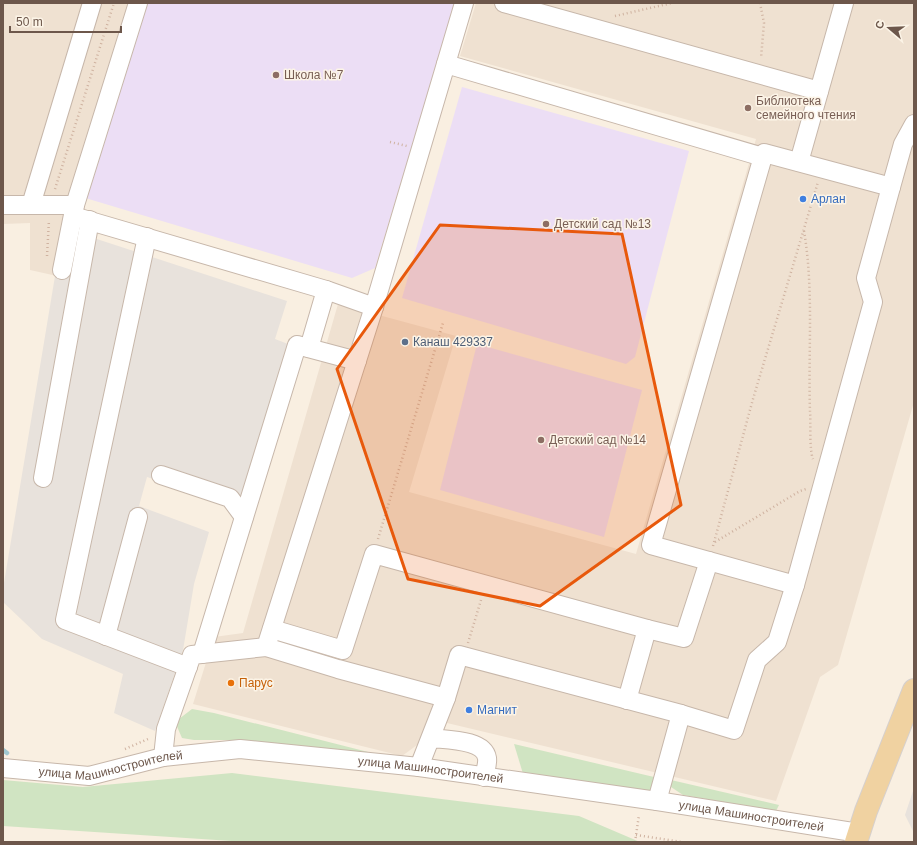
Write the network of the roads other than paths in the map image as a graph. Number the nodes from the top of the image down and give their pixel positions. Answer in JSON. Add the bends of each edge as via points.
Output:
{"nodes":[{"id":1,"x":92,"y":3,"type":"edge"},
{"id":2,"x":138,"y":3,"type":"edge"},
{"id":3,"x":464,"y":3,"type":"edge"},
{"id":4,"x":504,"y":3,"type":"edge"},
{"id":5,"x":844,"y":3,"type":"edge"},
{"id":6,"x":548,"y":9,"type":"edge"},
{"id":7,"x":446,"y":64,"type":"junction"},
{"id":8,"x":819,"y":91,"type":"junction"},
{"id":9,"x":914,"y":124,"type":"edge"},
{"id":10,"x":763,"y":157,"type":"junction"},
{"id":11,"x":799,"y":162,"type":"junction"},
{"id":12,"x":891,"y":187,"type":"junction"},
{"id":13,"x":3,"y":205,"type":"edge"},
{"id":14,"x":31,"y":205,"type":"junction"},
{"id":15,"x":79,"y":213,"type":"junction"},
{"id":16,"x":147,"y":237,"type":"junction"},
{"id":17,"x":62,"y":270,"type":"road end"},
{"id":18,"x":326,"y":290,"type":"junction"},
{"id":19,"x":374,"y":307,"type":"junction"},
{"id":20,"x":309,"y":348,"type":"junction"},
{"id":21,"x":357,"y":361,"type":"junction"},
{"id":22,"x":161,"y":475,"type":"dead end"},
{"id":23,"x":43,"y":478,"type":"dead end"},
{"id":24,"x":138,"y":517,"type":"dead end"},
{"id":25,"x":244,"y":517,"type":"junction"},
{"id":26,"x":709,"y":561,"type":"junction"},
{"id":27,"x":796,"y":585,"type":"junction"},
{"id":28,"x":272,"y":629,"type":"junction"},
{"id":29,"x":647,"y":629,"type":"junction"},
{"id":30,"x":106,"y":636,"type":"junction"},
{"id":31,"x":266,"y":647,"type":"junction"},
{"id":32,"x":202,"y":654,"type":"junction"},
{"id":33,"x":188,"y":667,"type":"junction"},
{"id":34,"x":914,"y":690,"type":"edge"},
{"id":35,"x":446,"y":698,"type":"junction"},
{"id":36,"x":627,"y":700,"type":"junction"},
{"id":37,"x":681,"y":714,"type":"junction"},
{"id":38,"x":431,"y":738,"type":"junction"},
{"id":39,"x":163,"y":757,"type":"junction"},
{"id":40,"x":419,"y":767,"type":"junction"},
{"id":41,"x":3,"y":768,"type":"edge"},
{"id":42,"x":484,"y":777,"type":"junction"},
{"id":43,"x":649,"y":800,"type":"junction"},
{"id":44,"x":857,"y":840,"type":"edge"}],
"edges":[{"from":1,"to":14,"type":"street"},
{"from":2,"to":15,"type":"street"},
{"from":3,"to":7,"type":"street"},
{"from":4,"to":6,"type":"street"},
{"from":5,"to":8,"type":"street"},
{"from":6,"to":8,"type":"street"},
{"from":7,"to":10,"type":"street"},
{"from":7,"to":19,"type":"street"},
{"from":8,"to":11,"type":"street"},
{"from":9,"to":12,"type":"street","via":[[903,144]]},
{"from":10,"to":11,"type":"street","via":[[764,153]]},
{"from":10,"to":26,"type":"street","via":[[651,545]]},
{"from":11,"to":12,"type":"street"},
{"from":12,"to":27,"type":"street","via":[[866,278],[873,302]]},
{"from":13,"to":14,"type":"street"},
{"from":14,"to":15,"type":"street","via":[[50,204]]},
{"from":15,"to":16,"type":"street"},
{"from":15,"to":17,"type":"street"},
{"from":15,"to":23,"type":"street"},
{"from":16,"to":18,"type":"street"},
{"from":16,"to":30,"type":"street","via":[[65,620]]},
{"from":18,"to":19,"type":"street"},
{"from":18,"to":20,"type":"street"},
{"from":19,"to":21,"type":"street"},
{"from":20,"to":21,"type":"street"},
{"from":20,"to":25,"type":"street","via":[[297,345]]},
{"from":21,"to":28,"type":"street"},
{"from":22,"to":25,"type":"street","via":[[230,498]]},
{"from":24,"to":30,"type":"street"},
{"from":25,"to":32,"type":"street"},
{"from":26,"to":27,"type":"street"},
{"from":26,"to":29,"type":"street","via":[[684,638]]},
{"from":27,"to":37,"type":"street","via":[[777,642],[757,660],[734,730]]},
{"from":28,"to":29,"type":"street","via":[[343,650],[374,554]]},
{"from":28,"to":31,"type":"street"},
{"from":29,"to":36,"type":"street"},
{"from":30,"to":33,"type":"street"},
{"from":31,"to":32,"type":"street"},
{"from":31,"to":35,"type":"street"},
{"from":32,"to":33,"type":"street","via":[[192,655]]},
{"from":33,"to":39,"type":"street","via":[[166,729]]},
{"from":34,"to":44,"type":"main road","name":"улица Машиностроителей"},
{"from":35,"to":36,"type":"street","via":[[459,655]]},
{"from":35,"to":38,"type":"street"},
{"from":36,"to":37,"type":"street"},
{"from":37,"to":43,"type":"street"},
{"from":38,"to":40,"type":"street"},
{"from":38,"to":42,"type":"street","via":[[478,746],[485,752],[487,759]]},
{"from":39,"to":40,"type":"street","name":"улица Машиностроителей","via":[[240,749]]},
{"from":39,"to":41,"type":"street","name":"улица Машиностроителей","via":[[89,776]]},
{"from":40,"to":42,"type":"street","name":"улица Машиностроителей"},
{"from":42,"to":43,"type":"street","name":"улица Машиностроителей"},
{"from":43,"to":44,"type":"street","name":"улица Машиностроителей"}]}
